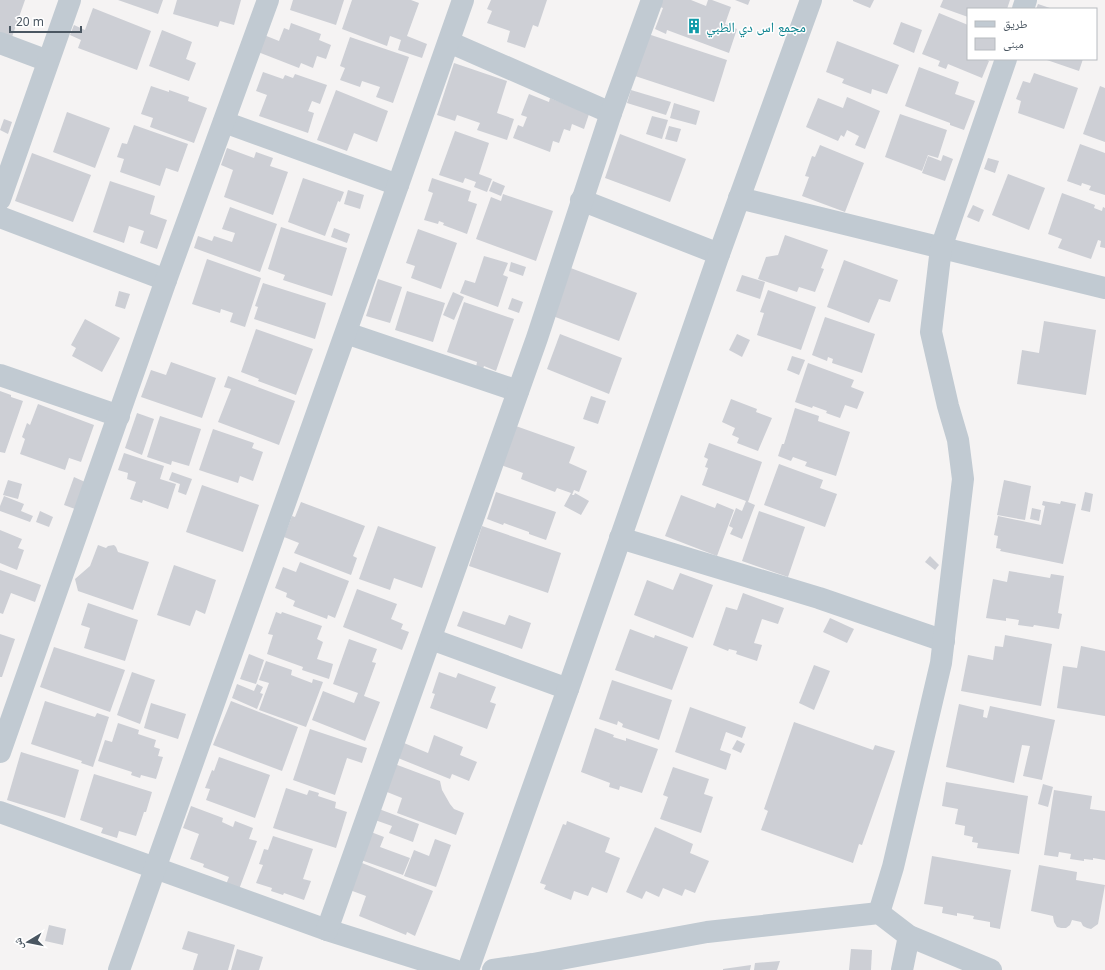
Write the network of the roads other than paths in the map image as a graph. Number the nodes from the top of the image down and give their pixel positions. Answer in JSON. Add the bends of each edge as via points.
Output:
{"nodes":[{"id":1,"x":70,"y":0,"type":"edge"},
{"id":2,"x":268,"y":0,"type":"edge"},
{"id":3,"x":463,"y":0,"type":"edge"},
{"id":4,"x":652,"y":0,"type":"edge"},
{"id":5,"x":811,"y":0,"type":"edge"},
{"id":6,"x":448,"y":42,"type":"junction"},
{"id":7,"x":0,"y":43,"type":"edge"},
{"id":8,"x":1006,"y":60,"type":"edge"},
{"id":9,"x":48,"y":61,"type":"junction"},
{"id":10,"x":611,"y":113,"type":"junction"},
{"id":11,"x":224,"y":122,"type":"junction"},
{"id":12,"x":398,"y":185,"type":"junction"},
{"id":13,"x":739,"y":198,"type":"junction"},
{"id":14,"x":0,"y":199,"type":"edge"},
{"id":15,"x":582,"y":200,"type":"junction"},
{"id":16,"x":0,"y":217,"type":"edge"},
{"id":17,"x":941,"y":248,"type":"junction"},
{"id":18,"x":719,"y":254,"type":"junction"},
{"id":19,"x":166,"y":280,"type":"junction"},
{"id":20,"x":1105,"y":288,"type":"edge"},
{"id":21,"x":346,"y":333,"type":"junction"},
{"id":22,"x":0,"y":375,"type":"edge"},
{"id":23,"x":518,"y":391,"type":"junction"},
{"id":24,"x":119,"y":416,"type":"junction"},
{"id":25,"x":620,"y":538,"type":"junction"},
{"id":26,"x":430,"y":639,"type":"junction"},
{"id":27,"x":944,"y":640,"type":"junction"},
{"id":28,"x":568,"y":690,"type":"junction"},
{"id":29,"x":0,"y":752,"type":"edge"},
{"id":30,"x":0,"y":812,"type":"edge"},
{"id":31,"x":154,"y":868,"type":"junction"},
{"id":32,"x":879,"y":913,"type":"junction"},
{"id":33,"x":327,"y":930,"type":"junction"},
{"id":34,"x":909,"y":936,"type":"junction"},
{"id":35,"x":118,"y":970,"type":"edge"},
{"id":36,"x":454,"y":970,"type":"edge"},
{"id":37,"x":468,"y":970,"type":"edge"},
{"id":38,"x":493,"y":970,"type":"edge"},
{"id":39,"x":902,"y":970,"type":"edge"},
{"id":40,"x":991,"y":970,"type":"edge"}],
"edges":[{"from":1,"to":9,"type":"street"},
{"from":2,"to":11,"type":"street"},
{"from":3,"to":6,"type":"street"},
{"from":4,"to":10,"type":"street"},
{"from":5,"to":13,"type":"street"},
{"from":6,"to":10,"type":"street"},
{"from":6,"to":12,"type":"street"},
{"from":7,"to":9,"type":"street"},
{"from":8,"to":17,"type":"street"},
{"from":9,"to":14,"type":"street"},
{"from":10,"to":15,"type":"street"},
{"from":11,"to":12,"type":"street"},
{"from":11,"to":19,"type":"street"},
{"from":12,"to":21,"type":"street"},
{"from":13,"to":17,"type":"street"},
{"from":13,"to":18,"type":"street"},
{"from":15,"to":18,"type":"street"},
{"from":15,"to":23,"type":"street"},
{"from":16,"to":19,"type":"street"},
{"from":17,"to":20,"type":"street"},
{"from":17,"to":27,"type":"street","via":[[931,332],[958,440],[963,479]]},
{"from":18,"to":25,"type":"street"},
{"from":19,"to":24,"type":"street"},
{"from":21,"to":23,"type":"street"},
{"from":21,"to":31,"type":"street"},
{"from":22,"to":24,"type":"street"},
{"from":23,"to":26,"type":"street"},
{"from":24,"to":29,"type":"street"},
{"from":25,"to":27,"type":"street","via":[[819,598]]},
{"from":25,"to":28,"type":"street"},
{"from":26,"to":28,"type":"street"},
{"from":26,"to":33,"type":"street"},
{"from":27,"to":32,"type":"street","via":[[941,663],[895,860]]},
{"from":28,"to":37,"type":"street"},
{"from":30,"to":31,"type":"street"},
{"from":31,"to":33,"type":"street"},
{"from":31,"to":35,"type":"street"},
{"from":32,"to":34,"type":"street"},
{"from":32,"to":38,"type":"street","via":[[706,932]]},
{"from":33,"to":36,"type":"street"},
{"from":34,"to":39,"type":"street"},
{"from":34,"to":40,"type":"street"}]}
